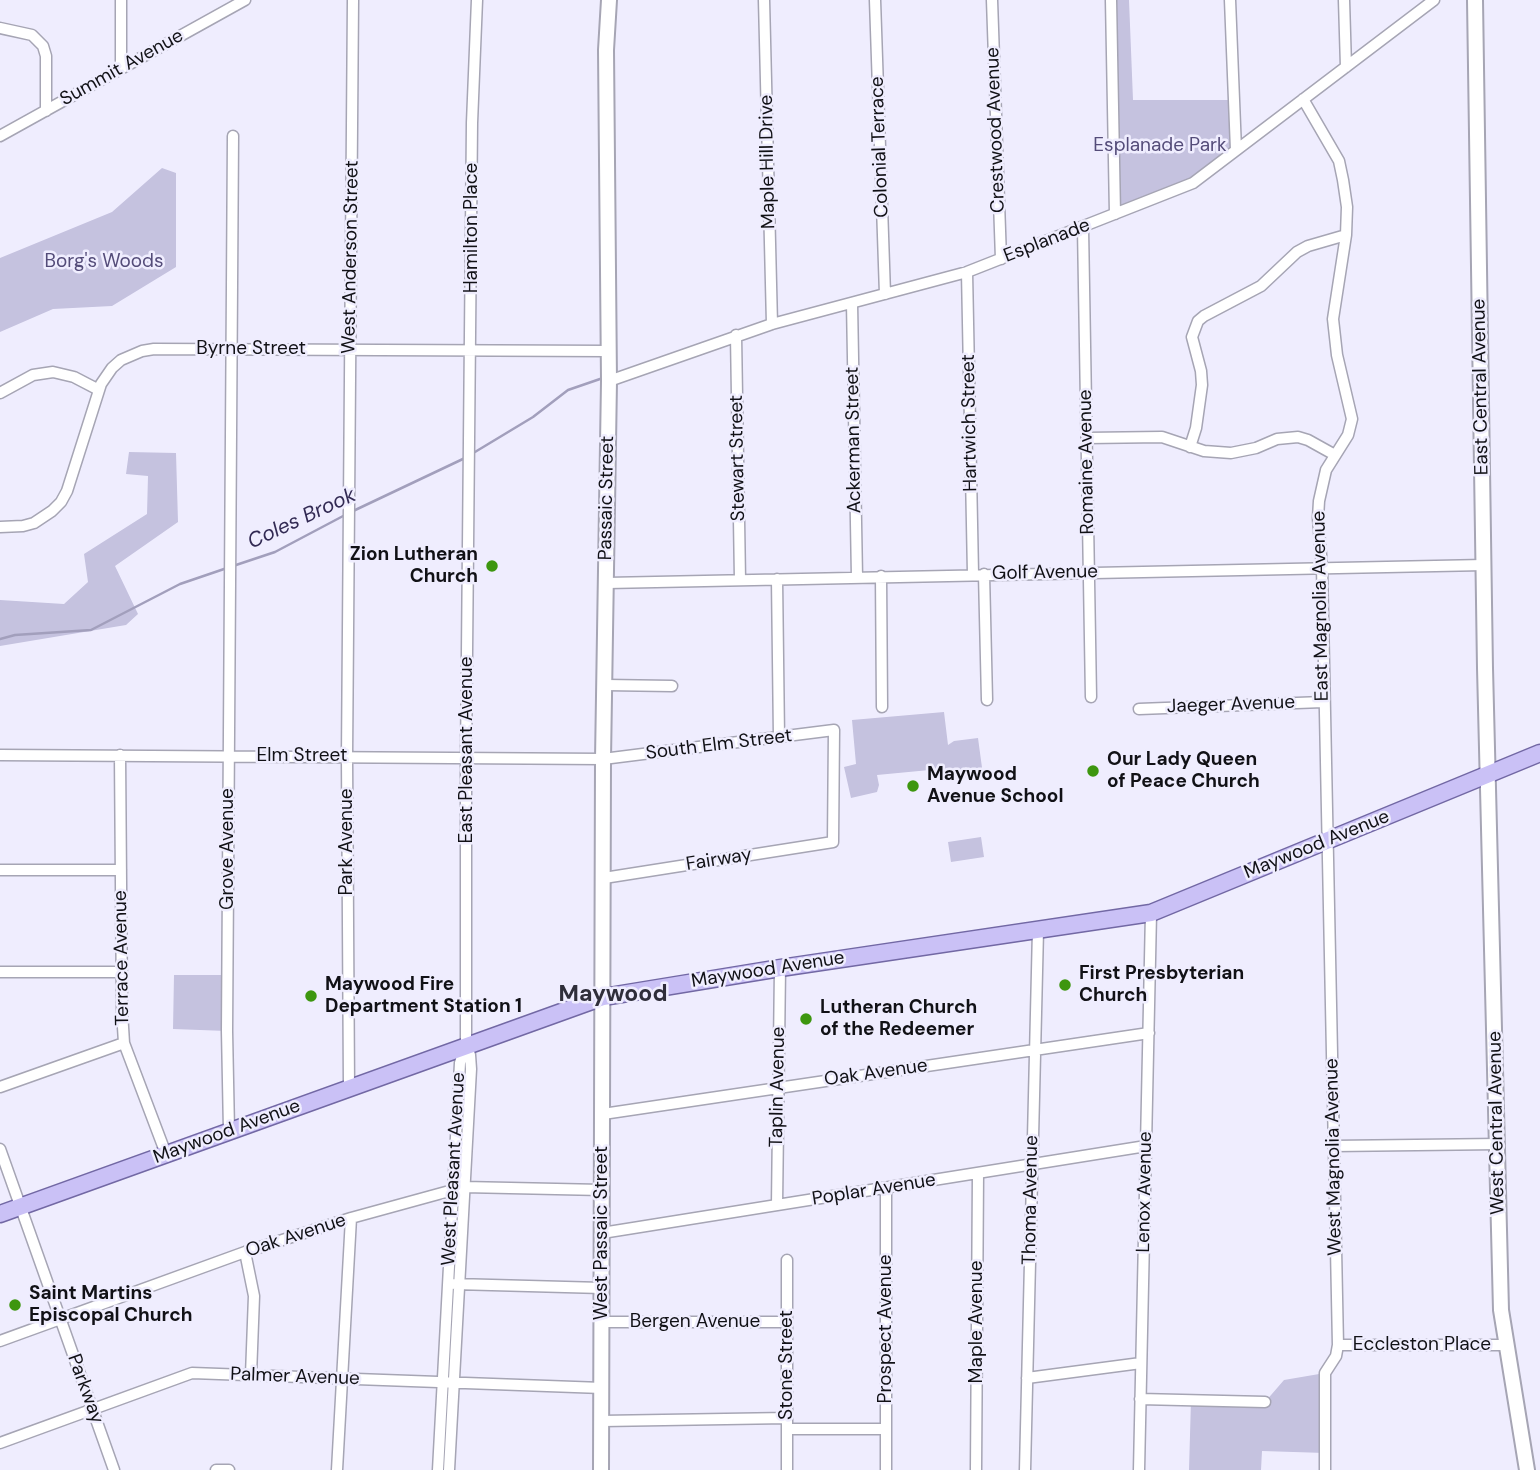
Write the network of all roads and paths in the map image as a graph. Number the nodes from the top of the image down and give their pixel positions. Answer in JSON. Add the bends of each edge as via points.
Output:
{"nodes":[{"id":1,"x":121,"y":0,"type":"edge"},
{"id":2,"x":354,"y":0,"type":"edge"},
{"id":3,"x":477,"y":0,"type":"edge"},
{"id":4,"x":609,"y":0,"type":"edge"},
{"id":5,"x":764,"y":0,"type":"edge"},
{"id":6,"x":875,"y":0,"type":"edge"},
{"id":7,"x":992,"y":0,"type":"edge"},
{"id":8,"x":1111,"y":0,"type":"edge"},
{"id":9,"x":1230,"y":0,"type":"edge"},
{"id":10,"x":1344,"y":0,"type":"edge"},
{"id":11,"x":1434,"y":0,"type":"edge"},
{"id":12,"x":1475,"y":0,"type":"edge"},
{"id":13,"x":239,"y":2,"type":"edge"},
{"id":14,"x":0,"y":29,"type":"edge"},
{"id":15,"x":1346,"y":67,"type":"junction"},
{"id":16,"x":121,"y":69,"type":"junction"},
{"id":17,"x":1303,"y":99,"type":"junction"},
{"id":18,"x":46,"y":111,"type":"junction"},
{"id":19,"x":0,"y":136,"type":"edge"},
{"id":20,"x":233,"y":136,"type":"dead end"},
{"id":21,"x":1236,"y":150,"type":"junction"},
{"id":22,"x":1115,"y":214,"type":"junction"},
{"id":23,"x":1083,"y":228,"type":"junction"},
{"id":24,"x":1346,"y":235,"type":"junction"},
{"id":25,"x":1001,"y":259,"type":"junction"},
{"id":26,"x":967,"y":272,"type":"junction"},
{"id":27,"x":885,"y":294,"type":"junction"},
{"id":28,"x":852,"y":303,"type":"junction"},
{"id":29,"x":772,"y":324,"type":"junction"},
{"id":30,"x":736,"y":335,"type":"junction"},
{"id":31,"x":232,"y":349,"type":"junction"},
{"id":32,"x":350,"y":350,"type":"junction"},
{"id":33,"x":472,"y":350,"type":"junction"},
{"id":34,"x":608,"y":351,"type":"junction"},
{"id":35,"x":608,"y":381,"type":"junction"},
{"id":36,"x":99,"y":390,"type":"junction"},
{"id":37,"x":0,"y":393,"type":"edge"},
{"id":38,"x":1087,"y":438,"type":"junction"},
{"id":39,"x":1190,"y":446,"type":"junction"},
{"id":40,"x":469,"y":455,"type":"joint"},
{"id":41,"x":1335,"y":455,"type":"junction"},
{"id":42,"x":349,"y":513,"type":"joint"},
{"id":43,"x":0,"y":527,"type":"edge"},
{"id":44,"x":1484,"y":565,"type":"junction"},
{"id":45,"x":1322,"y":567,"type":"junction"},
{"id":46,"x":1090,"y":572,"type":"junction"},
{"id":47,"x":973,"y":574,"type":"junction"},
{"id":48,"x":984,"y":574,"type":"junction"},
{"id":49,"x":881,"y":576,"type":"junction"},
{"id":50,"x":857,"y":577,"type":"junction"},
{"id":51,"x":777,"y":579,"type":"junction"},
{"id":52,"x":740,"y":580,"type":"junction"},
{"id":53,"x":607,"y":583,"type":"junction"},
{"id":54,"x":606,"y":685,"type":"junction"},
{"id":55,"x":672,"y":686,"type":"dead end"},
{"id":56,"x":1091,"y":697,"type":"dead end"},
{"id":57,"x":987,"y":700,"type":"dead end"},
{"id":58,"x":1323,"y":702,"type":"junction"},
{"id":59,"x":882,"y":707,"type":"dead end"},
{"id":60,"x":1139,"y":709,"type":"dead end"},
{"id":61,"x":779,"y":738,"type":"junction"},
{"id":62,"x":1540,"y":753,"type":"edge"},
{"id":63,"x":0,"y":755,"type":"edge"},
{"id":64,"x":120,"y":755,"type":"junction"},
{"id":65,"x":228,"y":756,"type":"junction"},
{"id":66,"x":347,"y":757,"type":"junction"},
{"id":67,"x":466,"y":758,"type":"junction"},
{"id":68,"x":603,"y":759,"type":"junction"},
{"id":69,"x":1488,"y":774,"type":"junction"},
{"id":70,"x":1326,"y":841,"type":"junction"},
{"id":71,"x":833,"y":842,"type":"joint"},
{"id":72,"x":0,"y":870,"type":"edge"},
{"id":73,"x":121,"y":870,"type":"junction"},
{"id":74,"x":604,"y":878,"type":"junction"},
{"id":75,"x":1151,"y":914,"type":"junction"},
{"id":76,"x":1038,"y":930,"type":"junction"},
{"id":77,"x":780,"y":968,"type":"junction"},
{"id":78,"x":0,"y":972,"type":"edge"},
{"id":79,"x":121,"y":972,"type":"junction"},
{"id":80,"x":603,"y":997,"type":"junction"},
{"id":81,"x":1149,"y":1033,"type":"junction"},
{"id":82,"x":124,"y":1043,"type":"junction"},
{"id":83,"x":466,"y":1044,"type":"junction"},
{"id":84,"x":1035,"y":1049,"type":"junction"},
{"id":85,"x":0,"y":1087,"type":"edge"},
{"id":86,"x":349,"y":1087,"type":"junction"},
{"id":87,"x":778,"y":1087,"type":"junction"},
{"id":88,"x":603,"y":1114,"type":"junction"},
{"id":89,"x":229,"y":1131,"type":"junction"},
{"id":90,"x":1499,"y":1144,"type":"junction"},
{"id":91,"x":1146,"y":1146,"type":"junction"},
{"id":92,"x":1334,"y":1146,"type":"junction"},
{"id":93,"x":0,"y":1149,"type":"edge"},
{"id":94,"x":166,"y":1154,"type":"junction"},
{"id":95,"x":1032,"y":1164,"type":"junction"},
{"id":96,"x":978,"y":1173,"type":"junction"},
{"id":97,"x":464,"y":1187,"type":"junction"},
{"id":98,"x":886,"y":1188,"type":"junction"},
{"id":99,"x":603,"y":1190,"type":"junction"},
{"id":100,"x":453,"y":1191,"type":"junction"},
{"id":101,"x":777,"y":1205,"type":"junction"},
{"id":102,"x":20,"y":1206,"type":"junction"},
{"id":103,"x":0,"y":1214,"type":"edge"},
{"id":104,"x":351,"y":1219,"type":"junction"},
{"id":105,"x":602,"y":1233,"type":"junction"},
{"id":106,"x":245,"y":1252,"type":"junction"},
{"id":107,"x":787,"y":1260,"type":"dead end"},
{"id":108,"x":448,"y":1284,"type":"junction"},
{"id":109,"x":459,"y":1284,"type":"junction"},
{"id":110,"x":602,"y":1288,"type":"junction"},
{"id":111,"x":61,"y":1320,"type":"junction"},
{"id":112,"x":602,"y":1322,"type":"junction"},
{"id":113,"x":787,"y":1322,"type":"junction"},
{"id":114,"x":0,"y":1342,"type":"edge"},
{"id":115,"x":1338,"y":1345,"type":"junction"},
{"id":116,"x":1507,"y":1345,"type":"junction"},
{"id":117,"x":1141,"y":1363,"type":"junction"},
{"id":118,"x":251,"y":1375,"type":"junction"},
{"id":119,"x":342,"y":1378,"type":"junction"},
{"id":120,"x":1027,"y":1378,"type":"junction"},
{"id":121,"x":449,"y":1383,"type":"junction"},
{"id":122,"x":602,"y":1388,"type":"junction"},
{"id":123,"x":1140,"y":1399,"type":"junction"},
{"id":124,"x":1265,"y":1402,"type":"dead end"},
{"id":125,"x":93,"y":1410,"type":"junction"},
{"id":126,"x":602,"y":1421,"type":"junction"},
{"id":127,"x":787,"y":1424,"type":"junction"},
{"id":128,"x":886,"y":1429,"type":"junction"},
{"id":129,"x":0,"y":1443,"type":"edge"},
{"id":130,"x":114,"y":1470,"type":"edge"},
{"id":131,"x":216,"y":1470,"type":"edge"},
{"id":132,"x":229,"y":1470,"type":"edge"},
{"id":133,"x":337,"y":1470,"type":"edge"},
{"id":134,"x":438,"y":1470,"type":"edge"},
{"id":135,"x":449,"y":1470,"type":"edge"},
{"id":136,"x":601,"y":1470,"type":"edge"},
{"id":137,"x":787,"y":1470,"type":"edge"},
{"id":138,"x":886,"y":1470,"type":"edge"},
{"id":139,"x":976,"y":1470,"type":"edge"},
{"id":140,"x":1025,"y":1470,"type":"edge"},
{"id":141,"x":1139,"y":1470,"type":"edge"},
{"id":142,"x":1325,"y":1470,"type":"edge"},
{"id":143,"x":1527,"y":1470,"type":"edge"}],
"edges":[{"from":1,"to":16,"type":"street"},
{"from":2,"to":32,"type":"street","name":"West Anderson Street"},
{"from":3,"to":33,"type":"street","name":"Hamilton Place"},
{"from":4,"to":34,"type":"main road","name":"Passaic Street"},
{"from":5,"to":29,"type":"street","name":"Maple Hill Drive"},
{"from":6,"to":27,"type":"street","name":"Colonial Terrace"},
{"from":7,"to":25,"type":"street","name":"Crestwood Avenue"},
{"from":8,"to":22,"type":"street"},
{"from":9,"to":21,"type":"street"},
{"from":10,"to":15,"type":"street"},
{"from":11,"to":15,"type":"street","name":"Esplanade"},
{"from":12,"to":44,"type":"main road","name":"East Central Avenue"},
{"from":13,"to":16,"type":"street","name":"Summit Avenue"},
{"from":14,"to":18,"type":"street","via":[[32,35],[43,46]]},
{"from":15,"to":17,"type":"street","name":"Esplanade"},
{"from":16,"to":18,"type":"street","name":"Summit Avenue"},
{"from":17,"to":21,"type":"street","name":"Esplanade"},
{"from":17,"to":24,"type":"street","name":"East Magnolia Avenue","via":[[1339,161],[1347,207]]},
{"from":18,"to":19,"type":"street","name":"Summit Avenue"},
{"from":20,"to":31,"type":"street","name":"Grove Avenue"},
{"from":21,"to":22,"type":"street","name":"Esplanade","via":[[1193,183]]},
{"from":22,"to":23,"type":"street","name":"Esplanade"},
{"from":23,"to":25,"type":"street","name":"Esplanade"},
{"from":23,"to":38,"type":"street","name":"Romaine Avenue"},
{"from":24,"to":39,"type":"street","via":[[1308,246],[1261,286],[1198,321],[1192,337],[1202,395]]},
{"from":24,"to":41,"type":"street","name":"East Magnolia Avenue","via":[[1333,319],[1352,419]]},
{"from":25,"to":26,"type":"street","name":"Esplanade"},
{"from":26,"to":27,"type":"street","name":"Esplanade"},
{"from":26,"to":47,"type":"street","name":"Hartwich Street"},
{"from":27,"to":28,"type":"street","name":"Esplanade"},
{"from":28,"to":29,"type":"street","name":"Esplanade"},
{"from":28,"to":50,"type":"street","name":"Ackerman Street"},
{"from":29,"to":30,"type":"street","name":"Esplanade"},
{"from":30,"to":35,"type":"street","name":"Esplanade"},
{"from":30,"to":52,"type":"street","name":"Stewart Street"},
{"from":31,"to":32,"type":"street","name":"Byrne Street"},
{"from":31,"to":36,"type":"street","name":"Byrne Street","via":[[142,351],[121,360]]},
{"from":31,"to":65,"type":"street","name":"Grove Avenue"},
{"from":32,"to":33,"type":"street","name":"Byrne Street"},
{"from":32,"to":42,"type":"street","name":"West Anderson Street"},
{"from":33,"to":34,"type":"street","name":"Byrne Street"},
{"from":33,"to":40,"type":"street","name":"Hamilton Place"},
{"from":34,"to":35,"type":"main road","name":"Passaic Street"},
{"from":35,"to":53,"type":"main road","name":"Passaic Street"},
{"from":36,"to":37,"type":"street","via":[[53,372],[33,376]]},
{"from":36,"to":43,"type":"street","name":"Byrne Street","via":[[61,502],[34,523]]},
{"from":38,"to":39,"type":"street","via":[[1162,437]]},
{"from":38,"to":46,"type":"street","name":"Romaine Avenue"},
{"from":39,"to":41,"type":"street","via":[[1231,453],[1277,439],[1298,438]]},
{"from":40,"to":67,"type":"street","name":"East Pleasant Avenue"},
{"from":41,"to":45,"type":"street","name":"East Magnolia Avenue","via":[[1319,501]]},
{"from":42,"to":66,"type":"street","name":"Park Avenue"},
{"from":44,"to":45,"type":"street","name":"Golf Avenue"},
{"from":44,"to":69,"type":"main road","name":"East Central Avenue"},
{"from":45,"to":46,"type":"street","name":"Golf Avenue"},
{"from":45,"to":58,"type":"street","name":"East Magnolia Avenue"},
{"from":46,"to":48,"type":"street","name":"Golf Avenue"},
{"from":46,"to":56,"type":"street","name":"Romaine Avenue"},
{"from":47,"to":48,"type":"street","name":"Golf Avenue"},
{"from":47,"to":49,"type":"street","name":"Golf Avenue"},
{"from":48,"to":57,"type":"street"},
{"from":49,"to":50,"type":"street","name":"Golf Avenue"},
{"from":49,"to":59,"type":"street"},
{"from":50,"to":51,"type":"street","name":"Golf Avenue"},
{"from":51,"to":52,"type":"street","name":"Golf Avenue"},
{"from":51,"to":61,"type":"street"},
{"from":52,"to":53,"type":"street","name":"Golf Avenue"},
{"from":53,"to":54,"type":"main road","name":"Passaic Street"},
{"from":54,"to":55,"type":"street"},
{"from":54,"to":68,"type":"main road","name":"Passaic Street"},
{"from":58,"to":60,"type":"street","name":"Jaeger Avenue"},
{"from":58,"to":70,"type":"street","name":"East Magnolia Avenue"},
{"from":61,"to":68,"type":"street","name":"South Elm Street"},
{"from":61,"to":71,"type":"street","name":"South Elm Street","via":[[834,730]]},
{"from":62,"to":69,"type":"main road","name":"Maywood Avenue"},
{"from":63,"to":64,"type":"street","name":"Elm Street"},
{"from":64,"to":65,"type":"street","name":"Elm Street"},
{"from":64,"to":73,"type":"street","name":"Terrace Avenue"},
{"from":65,"to":66,"type":"street","name":"Elm Street"},
{"from":65,"to":89,"type":"street","name":"Grove Avenue"},
{"from":66,"to":67,"type":"street","name":"Elm Street"},
{"from":66,"to":86,"type":"street","name":"Park Avenue"},
{"from":67,"to":68,"type":"street","name":"Elm Street"},
{"from":67,"to":83,"type":"street","name":"East Pleasant Avenue"},
{"from":68,"to":74,"type":"main road","name":"Passaic Street"},
{"from":69,"to":70,"type":"main road","name":"Maywood Avenue"},
{"from":69,"to":90,"type":"main road","name":"West Central Avenue"},
{"from":70,"to":75,"type":"main road","name":"Maywood Avenue"},
{"from":70,"to":92,"type":"street","name":"West Magnolia Avenue"},
{"from":71,"to":74,"type":"street","name":"Fairway"},
{"from":72,"to":73,"type":"street"},
{"from":73,"to":79,"type":"street","name":"Terrace Avenue"},
{"from":74,"to":80,"type":"main road","name":"Passaic Street"},
{"from":75,"to":76,"type":"main road","name":"Maywood Avenue"},
{"from":75,"to":81,"type":"street","name":"Lenox Avenue"},
{"from":76,"to":77,"type":"main road","name":"Maywood Avenue"},
{"from":76,"to":84,"type":"street","name":"Thoma Avenue"},
{"from":77,"to":80,"type":"main road","name":"Maywood Avenue"},
{"from":77,"to":87,"type":"street","name":"Taplin Avenue"},
{"from":78,"to":79,"type":"street"},
{"from":79,"to":82,"type":"street","name":"Terrace Avenue"},
{"from":80,"to":83,"type":"main road","name":"Maywood Avenue"},
{"from":80,"to":88,"type":"main road","name":"West Passaic Street"},
{"from":81,"to":84,"type":"street","name":"Oak Avenue"},
{"from":81,"to":91,"type":"street","name":"Lenox Avenue"},
{"from":82,"to":85,"type":"street"},
{"from":82,"to":94,"type":"street","name":"Terrace Avenue"},
{"from":83,"to":86,"type":"main road","name":"Maywood Avenue"},
{"from":83,"to":97,"type":"street","name":"West Pleasant Avenue","via":[[471,1069]]},
{"from":83,"to":100,"type":"street","name":"West Pleasant Avenue","via":[[460,1063]]},
{"from":84,"to":87,"type":"street","name":"Oak Avenue"},
{"from":84,"to":95,"type":"street","name":"Thoma Avenue"},
{"from":86,"to":89,"type":"main road","name":"Maywood Avenue"},
{"from":87,"to":88,"type":"street","name":"Oak Avenue"},
{"from":87,"to":101,"type":"street","name":"Taplin Avenue"},
{"from":88,"to":99,"type":"main road","name":"West Passaic Street"},
{"from":89,"to":94,"type":"main road","name":"Maywood Avenue"},
{"from":90,"to":92,"type":"street"},
{"from":90,"to":116,"type":"main road","name":"West Central Avenue","via":[[1501,1310]]},
{"from":91,"to":95,"type":"street","name":"Poplar Avenue"},
{"from":91,"to":117,"type":"street","name":"Lenox Avenue"},
{"from":92,"to":115,"type":"street","name":"West Magnolia Avenue"},
{"from":93,"to":102,"type":"street","name":"Parkway"},
{"from":94,"to":102,"type":"main road","name":"Maywood Avenue"},
{"from":95,"to":96,"type":"street","name":"Poplar Avenue"},
{"from":95,"to":120,"type":"street","name":"Thoma Avenue"},
{"from":96,"to":98,"type":"street","name":"Poplar Avenue"},
{"from":96,"to":139,"type":"street","name":"Maple Avenue"},
{"from":97,"to":99,"type":"street","name":"Oak Avenue"},
{"from":97,"to":100,"type":"street","name":"Oak Avenue"},
{"from":97,"to":109,"type":"street","name":"West Pleasant Avenue"},
{"from":98,"to":101,"type":"street","name":"Poplar Avenue"},
{"from":98,"to":128,"type":"street","name":"Prospect Avenue"},
{"from":99,"to":105,"type":"main road","name":"West Passaic Street"},
{"from":100,"to":104,"type":"street","name":"Oak Avenue"},
{"from":100,"to":108,"type":"street","name":"West Pleasant Avenue"},
{"from":101,"to":105,"type":"street","name":"Poplar Avenue"},
{"from":102,"to":103,"type":"main road","name":"Maywood Avenue"},
{"from":102,"to":111,"type":"street","name":"Parkway"},
{"from":104,"to":106,"type":"street","name":"Oak Avenue"},
{"from":104,"to":119,"type":"street"},
{"from":105,"to":110,"type":"main road","name":"West Passaic Street"},
{"from":106,"to":111,"type":"street","name":"Oak Avenue"},
{"from":106,"to":118,"type":"street","via":[[254,1296]]},
{"from":107,"to":113,"type":"street","name":"Stone Street"},
{"from":108,"to":109,"type":"street"},
{"from":108,"to":121,"type":"street","name":"West Pleasant Avenue"},
{"from":109,"to":110,"type":"street"},
{"from":109,"to":121,"type":"street","name":"West Pleasant Avenue"},
{"from":110,"to":112,"type":"main road","name":"West Passaic Street"},
{"from":111,"to":114,"type":"street","name":"Oak Avenue"},
{"from":111,"to":125,"type":"street","name":"Parkway"},
{"from":112,"to":113,"type":"street","name":"Bergen Avenue"},
{"from":112,"to":122,"type":"main road","name":"West Passaic Street"},
{"from":113,"to":127,"type":"street","name":"Stone Street"},
{"from":115,"to":116,"type":"street","name":"Eccleston Place"},
{"from":115,"to":142,"type":"street","name":"West Magnolia Avenue","via":[[1325,1373]]},
{"from":116,"to":143,"type":"main road","name":"West Central Avenue"},
{"from":117,"to":120,"type":"street"},
{"from":117,"to":123,"type":"street","name":"Lenox Avenue"},
{"from":118,"to":119,"type":"street","name":"Palmer Avenue"},
{"from":118,"to":125,"type":"street","name":"Palmer Avenue","via":[[192,1373]]},
{"from":119,"to":121,"type":"street","name":"Palmer Avenue"},
{"from":119,"to":133,"type":"street"},
{"from":120,"to":140,"type":"street","name":"Thoma Avenue"},
{"from":121,"to":122,"type":"street","name":"Palmer Avenue"},
{"from":121,"to":134,"type":"street","name":"West Pleasant Avenue"},
{"from":121,"to":135,"type":"street","name":"West Pleasant Avenue"},
{"from":122,"to":126,"type":"main road","name":"West Passaic Street"},
{"from":123,"to":124,"type":"street"},
{"from":123,"to":141,"type":"street","name":"Lenox Avenue"},
{"from":125,"to":129,"type":"street","name":"Palmer Avenue"},
{"from":125,"to":130,"type":"street","name":"Parkway"},
{"from":126,"to":127,"type":"street"},
{"from":126,"to":136,"type":"main road","name":"West Passaic Street"},
{"from":127,"to":128,"type":"street"},
{"from":127,"to":137,"type":"street","name":"Stone Street"},
{"from":128,"to":138,"type":"street","name":"Prospect Avenue"},
{"from":131,"to":132,"type":"street"}]}
